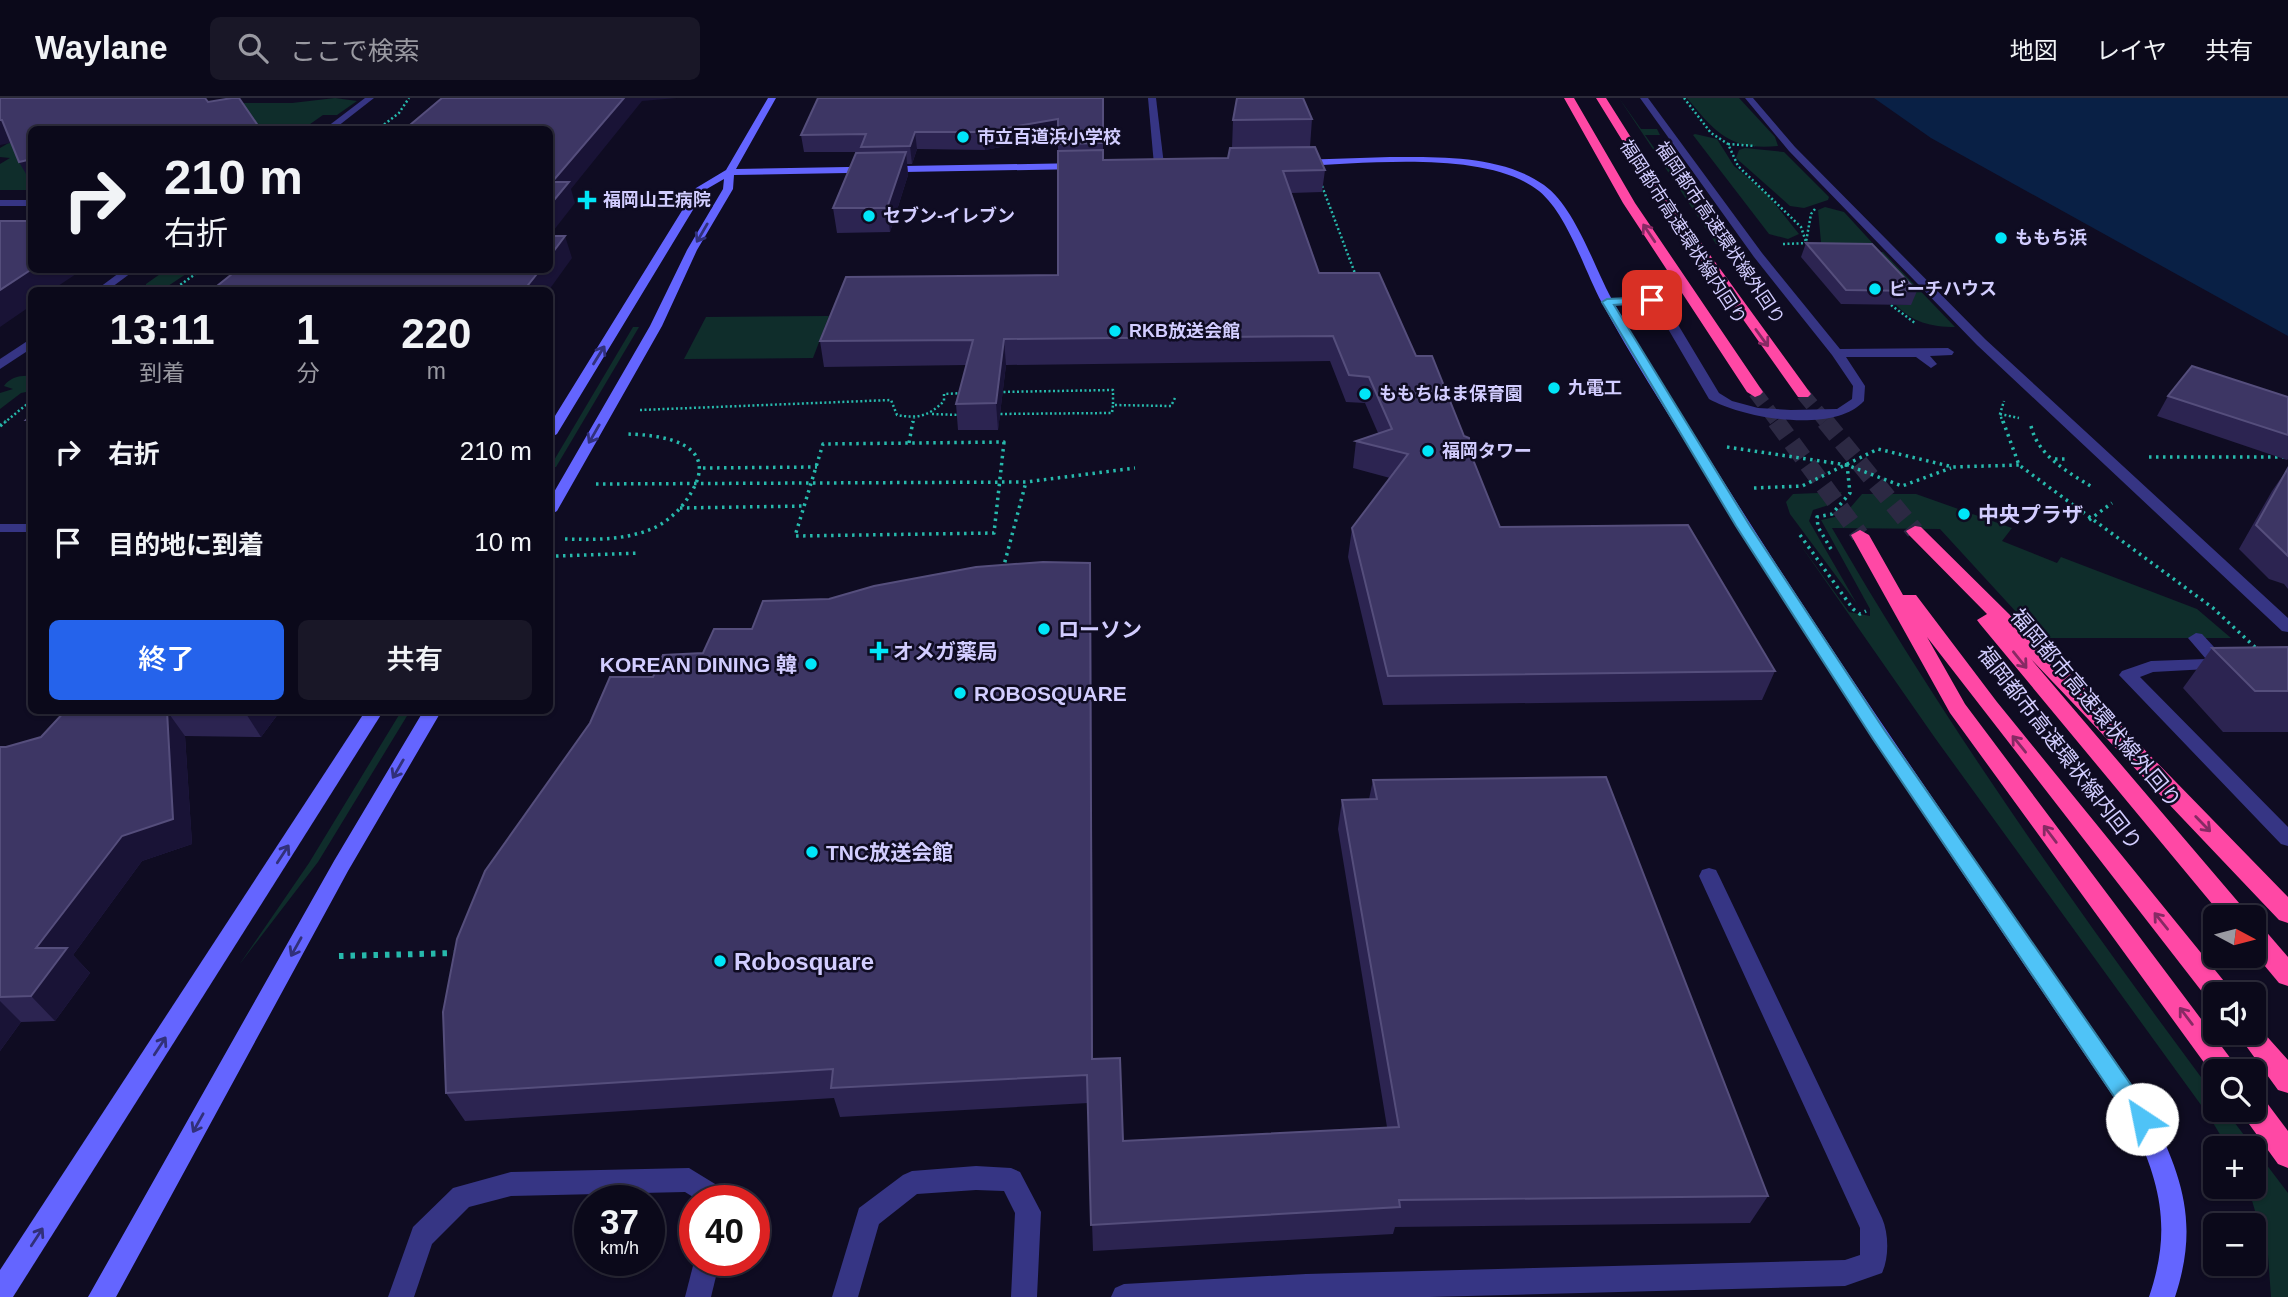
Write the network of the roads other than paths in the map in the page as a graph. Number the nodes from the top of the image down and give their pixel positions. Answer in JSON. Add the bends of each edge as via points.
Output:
{"nodes":[{"id":1,"x":370,"y":98,"type":"edge"},
{"id":2,"x":772,"y":98,"type":"edge"},
{"id":3,"x":1152,"y":98,"type":"edge"},
{"id":4,"x":1569,"y":98,"type":"edge"},
{"id":5,"x":1601,"y":98,"type":"edge"},
{"id":6,"x":1644,"y":98,"type":"edge"},
{"id":7,"x":1749,"y":98,"type":"edge"},
{"id":8,"x":332,"y":126,"type":"edge"},
{"id":9,"x":1281,"y":163,"type":"edge"},
{"id":10,"x":1179,"y":164,"type":"edge"},
{"id":11,"x":1104,"y":165,"type":"edge"},
{"id":12,"x":730,"y":172,"type":"junction"},
{"id":13,"x":0,"y":203,"type":"edge"},
{"id":14,"x":28,"y":203,"type":"edge"},
{"id":15,"x":125,"y":273,"type":"edge"},
{"id":16,"x":105,"y":287,"type":"edge"},
{"id":17,"x":1607,"y":302,"type":"junction"},
{"id":18,"x":28,"y":345,"type":"edge"},
{"id":19,"x":1948,"y":352,"type":"dead end"},
{"id":20,"x":1837,"y":353,"type":"junction"},
{"id":21,"x":1919,"y":353,"type":"junction"},
{"id":22,"x":1931,"y":364,"type":"dead end"},
{"id":23,"x":0,"y":365,"type":"edge"},
{"id":24,"x":1755,"y":392,"type":"tunnel mouth"},
{"id":25,"x":1803,"y":394,"type":"tunnel mouth"},
{"id":26,"x":553,"y":429,"type":"edge"},
{"id":27,"x":553,"y":506,"type":"edge"},
{"id":28,"x":0,"y":528,"type":"edge"},
{"id":29,"x":28,"y":528,"type":"edge"},
{"id":30,"x":2288,"y":627,"type":"edge"},
{"id":31,"x":2196,"y":638,"type":"dead end"},
{"id":32,"x":372,"y":714,"type":"edge"},
{"id":33,"x":431,"y":714,"type":"edge"},
{"id":34,"x":2288,"y":839,"type":"edge"},
{"id":35,"x":1709,"y":876,"type":"dead end"},
{"id":36,"x":2228,"y":905,"type":"edge"},
{"id":37,"x":2288,"y":913,"type":"edge"},
{"id":38,"x":2266,"y":949,"type":"edge"},
{"id":39,"x":2288,"y":975,"type":"edge"},
{"id":40,"x":2209,"y":982,"type":"edge"},
{"id":41,"x":2203,"y":1040,"type":"edge"},
{"id":42,"x":2259,"y":1045,"type":"edge"},
{"id":43,"x":2288,"y":1081,"type":"edge"},
{"id":44,"x":2264,"y":1122,"type":"edge"},
{"id":45,"x":2288,"y":1154,"type":"edge"},
{"id":46,"x":696,"y":1185,"type":"edge"},
{"id":47,"x":703,"y":1276,"type":"edge"},
{"id":48,"x":0,"y":1294,"type":"edge"},
{"id":49,"x":101,"y":1297,"type":"edge"},
{"id":50,"x":401,"y":1297,"type":"edge"},
{"id":51,"x":698,"y":1297,"type":"edge"},
{"id":52,"x":845,"y":1297,"type":"edge"},
{"id":53,"x":1024,"y":1297,"type":"edge"},
{"id":54,"x":1124,"y":1297,"type":"edge"},
{"id":55,"x":2162,"y":1297,"type":"edge"}],
"edges":[{"from":1,"to":8,"type":"street"},
{"from":2,"to":12,"type":"street"},
{"from":3,"to":10,"type":"street","via":[[1152,165]]},
{"from":24,"to":4,"type":"highway","name":"福岡都市高速環状線内回り","one_way":true,"via":[[1629,203]]},
{"from":5,"to":25,"type":"highway","name":"福岡都市高速環状線外回り","one_way":true,"via":[[1668,205]]},
{"from":6,"to":20,"type":"street","via":[[1758,255]]},
{"from":7,"to":30,"type":"street","via":[[1792,149],[1981,342]]},
{"from":9,"to":17,"type":"street","via":[[1449,162],[1526,180],[1554,201]]},
{"from":11,"to":12,"type":"street"},
{"from":26,"to":12,"type":"street","one_way":true,"via":[[701,188]]},
{"from":12,"to":27,"type":"street","one_way":true,"via":[[728,189],[656,326]]},
{"from":13,"to":14,"type":"street"},
{"from":15,"to":16,"type":"street"},
{"from":17,"to":20,"type":"street","via":[[1652,300],[1662,308],[1714,396],[1746,410],[1840,413],[1853,407],[1859,386]]},
{"from":17,"to":55,"type":"street","via":[[1737,516],[1879,735],[2142,1119],[2166,1166],[2178,1221],[2174,1269]]},
{"from":18,"to":23,"type":"street"},
{"from":19,"to":21,"type":"street"},
{"from":20,"to":21,"type":"street"},
{"from":21,"to":22,"type":"street"},
{"from":28,"to":29,"type":"street"},
{"from":31,"to":34,"type":"street","via":[[2220,664],[2151,667],[2128,675]]},
{"from":48,"to":32,"type":"street","one_way":true},
{"from":33,"to":49,"type":"street","one_way":true},
{"from":35,"to":54,"type":"street","via":[[1854,1182],[1872,1227],[1873,1264],[1844,1273],[1306,1287]]},
{"from":36,"to":37,"type":"highway","name":"福岡都市高速環状線外回り","via":[[1915,531]]},
{"from":38,"to":39,"type":"highway"},
{"from":40,"to":41,"type":"highway","name":"福岡都市高速環状線内回り","via":[[1990,707],[1860,535],[1957,708]]},
{"from":42,"to":43,"type":"highway"},
{"from":44,"to":45,"type":"highway"},
{"from":46,"to":50,"type":"street","via":[[689,1180],[511,1184],[462,1197],[422,1236]]},
{"from":47,"to":51,"type":"street"},
{"from":52,"to":53,"type":"street","via":[[868,1217],[912,1183],[976,1178],[1011,1180],[1028,1212]]}]}
